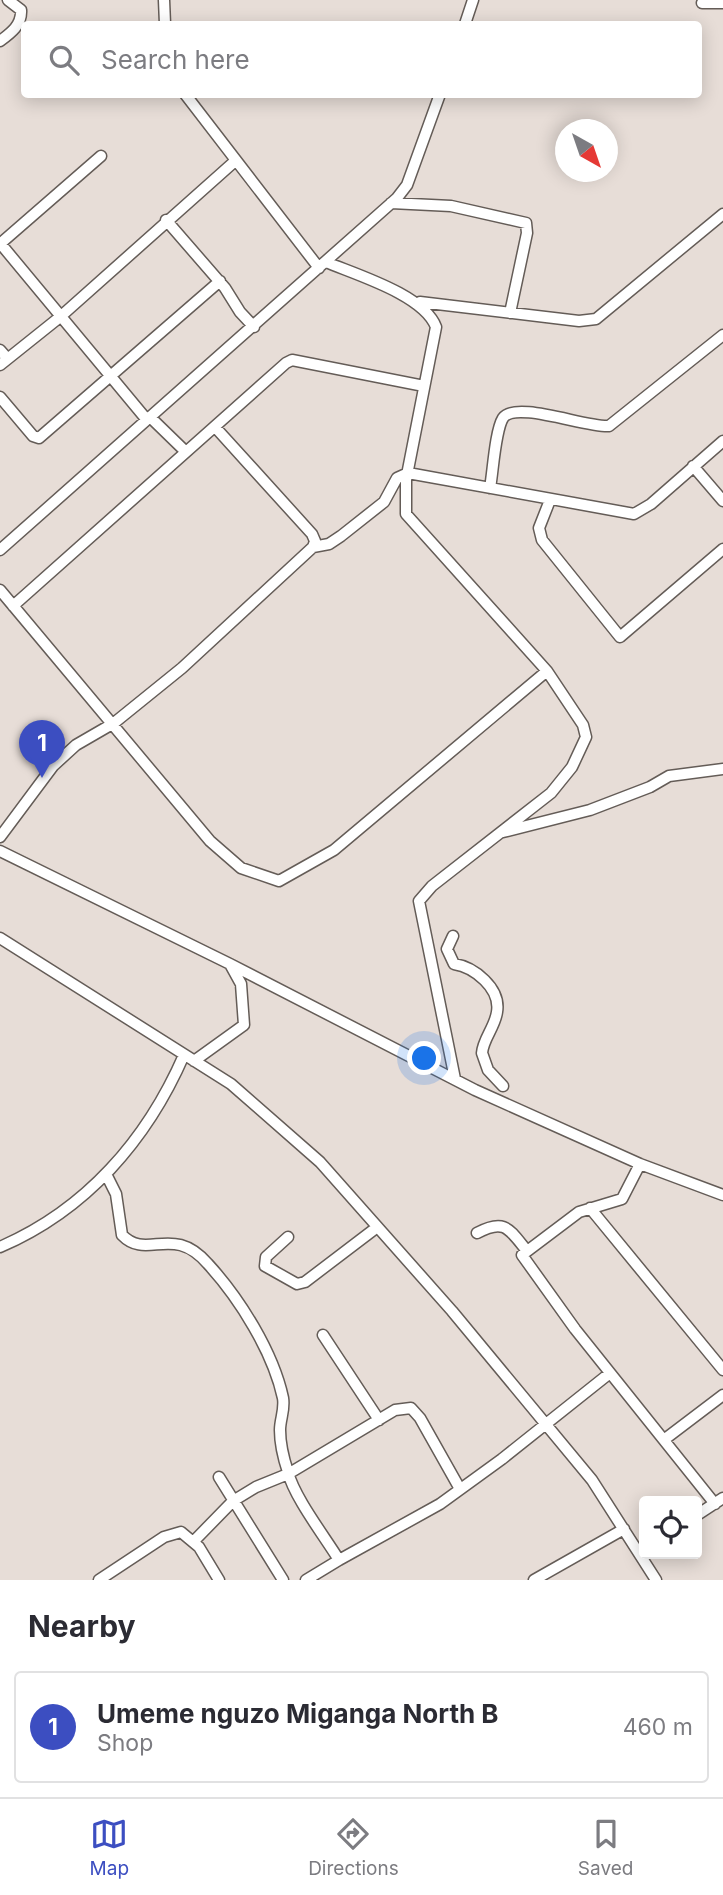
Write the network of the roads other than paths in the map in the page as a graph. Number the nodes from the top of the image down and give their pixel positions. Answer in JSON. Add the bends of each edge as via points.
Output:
{"nodes":[{"id":1,"x":8,"y":0,"type":"edge"},
{"id":2,"x":164,"y":0,"type":"edge"},
{"id":3,"x":473,"y":0,"type":"edge"},
{"id":4,"x":702,"y":3,"type":"dead end"},
{"id":5,"x":723,"y":3,"type":"edge"},
{"id":6,"x":164,"y":21,"type":"edge"},
{"id":7,"x":466,"y":21,"type":"edge"},
{"id":8,"x":0,"y":41,"type":"edge"},
{"id":9,"x":188,"y":98,"type":"edge"},
{"id":10,"x":439,"y":98,"type":"edge"},
{"id":11,"x":101,"y":156,"type":"dead end"},
{"id":12,"x":234,"y":162,"type":"junction"},
{"id":13,"x":391,"y":203,"type":"junction"},
{"id":14,"x":723,"y":214,"type":"edge"},
{"id":15,"x":166,"y":220,"type":"junction"},
{"id":16,"x":0,"y":243,"type":"edge"},
{"id":17,"x":323,"y":265,"type":"junction"},
{"id":18,"x":220,"y":281,"type":"junction"},
{"id":19,"x":416,"y":302,"type":"junction"},
{"id":20,"x":510,"y":313,"type":"junction"},
{"id":21,"x":60,"y":317,"type":"junction"},
{"id":22,"x":254,"y":327,"type":"junction"},
{"id":23,"x":723,"y":335,"type":"edge"},
{"id":24,"x":0,"y":350,"type":"edge"},
{"id":25,"x":4,"y":362,"type":"edge"},
{"id":26,"x":111,"y":376,"type":"junction"},
{"id":27,"x":424,"y":386,"type":"junction"},
{"id":28,"x":0,"y":397,"type":"edge"},
{"id":29,"x":149,"y":419,"type":"junction"},
{"id":30,"x":215,"y":426,"type":"junction"},
{"id":31,"x":723,"y":441,"type":"edge"},
{"id":32,"x":186,"y":452,"type":"junction"},
{"id":33,"x":693,"y":466,"type":"junction"},
{"id":34,"x":408,"y":473,"type":"junction"},
{"id":35,"x":490,"y":488,"type":"junction"},
{"id":36,"x":550,"y":500,"type":"junction"},
{"id":37,"x":723,"y":501,"type":"edge"},
{"id":38,"x":313,"y":547,"type":"junction"},
{"id":39,"x":723,"y":549,"type":"edge"},
{"id":40,"x":0,"y":550,"type":"edge"},
{"id":41,"x":0,"y":590,"type":"edge"},
{"id":42,"x":13,"y":606,"type":"junction"},
{"id":43,"x":547,"y":671,"type":"junction"},
{"id":44,"x":114,"y":723,"type":"junction"},
{"id":45,"x":723,"y":769,"type":"edge"},
{"id":46,"x":500,"y":833,"type":"junction"},
{"id":47,"x":0,"y":837,"type":"edge"},
{"id":48,"x":0,"y":851,"type":"edge"},
{"id":49,"x":453,"y":936,"type":"dead end"},
{"id":50,"x":0,"y":938,"type":"edge"},
{"id":51,"x":230,"y":964,"type":"junction"},
{"id":52,"x":189,"y":1058,"type":"junction"},
{"id":53,"x":455,"y":1079,"type":"junction"},
{"id":54,"x":503,"y":1086,"type":"dead end"},
{"id":55,"x":640,"y":1164,"type":"junction"},
{"id":56,"x":107,"y":1176,"type":"junction"},
{"id":57,"x":720,"y":1192,"type":"edge"},
{"id":58,"x":590,"y":1208,"type":"junction"},
{"id":59,"x":376,"y":1228,"type":"junction"},
{"id":60,"x":477,"y":1233,"type":"dead end"},
{"id":61,"x":288,"y":1237,"type":"dead end"},
{"id":62,"x":0,"y":1247,"type":"edge"},
{"id":63,"x":527,"y":1251,"type":"junction"},
{"id":64,"x":323,"y":1335,"type":"dead end"},
{"id":65,"x":723,"y":1370,"type":"edge"},
{"id":66,"x":610,"y":1373,"type":"junction"},
{"id":67,"x":723,"y":1395,"type":"edge"},
{"id":68,"x":379,"y":1420,"type":"junction"},
{"id":69,"x":546,"y":1424,"type":"junction"},
{"id":70,"x":666,"y":1439,"type":"junction"},
{"id":71,"x":288,"y":1474,"type":"junction"},
{"id":72,"x":219,"y":1478,"type":"dead end"},
{"id":73,"x":460,"y":1489,"type":"junction"},
{"id":74,"x":233,"y":1501,"type":"junction"},
{"id":75,"x":719,"y":1501,"type":"edge"},
{"id":76,"x":702,"y":1512,"type":"edge"},
{"id":77,"x":624,"y":1529,"type":"junction"},
{"id":78,"x":194,"y":1541,"type":"junction"},
{"id":79,"x":639,"y":1546,"type":"edge"},
{"id":80,"x":646,"y":1559,"type":"edge"},
{"id":81,"x":339,"y":1560,"type":"junction"},
{"id":82,"x":99,"y":1580,"type":"edge"},
{"id":83,"x":219,"y":1580,"type":"edge"},
{"id":84,"x":283,"y":1580,"type":"edge"},
{"id":85,"x":306,"y":1580,"type":"edge"},
{"id":86,"x":534,"y":1580,"type":"edge"},
{"id":87,"x":656,"y":1580,"type":"edge"}],
"edges":[{"from":1,"to":8,"type":"street","via":[[21,10],[21,17]]},
{"from":2,"to":6,"type":"street"},
{"from":3,"to":7,"type":"street"},
{"from":4,"to":5,"type":"street"},
{"from":9,"to":12,"type":"street"},
{"from":10,"to":13,"type":"street","via":[[407,185]]},
{"from":11,"to":16,"type":"street"},
{"from":12,"to":15,"type":"street"},
{"from":12,"to":17,"type":"street"},
{"from":13,"to":17,"type":"street"},
{"from":13,"to":20,"type":"street","via":[[451,206],[526,223]]},
{"from":14,"to":20,"type":"street","via":[[596,319]]},
{"from":15,"to":18,"type":"street"},
{"from":15,"to":21,"type":"street"},
{"from":16,"to":21,"type":"street"},
{"from":17,"to":19,"type":"street"},
{"from":17,"to":22,"type":"street"},
{"from":18,"to":22,"type":"street"},
{"from":18,"to":26,"type":"street"},
{"from":19,"to":20,"type":"street"},
{"from":19,"to":27,"type":"street","via":[[433,317],[436,327]]},
{"from":21,"to":25,"type":"street"},
{"from":21,"to":26,"type":"street"},
{"from":22,"to":29,"type":"street"},
{"from":23,"to":35,"type":"street","via":[[609,426],[526,410],[511,412],[500,428]]},
{"from":24,"to":25,"type":"street"},
{"from":26,"to":28,"type":"street","via":[[37,438]]},
{"from":26,"to":29,"type":"street"},
{"from":27,"to":30,"type":"street","via":[[292,360]]},
{"from":27,"to":34,"type":"street"},
{"from":29,"to":32,"type":"street"},
{"from":29,"to":40,"type":"street"},
{"from":30,"to":32,"type":"street"},
{"from":30,"to":38,"type":"street","via":[[312,534]]},
{"from":31,"to":33,"type":"street"},
{"from":32,"to":42,"type":"street"},
{"from":33,"to":36,"type":"street","via":[[634,514]]},
{"from":33,"to":37,"type":"street"},
{"from":34,"to":35,"type":"street"},
{"from":34,"to":38,"type":"street","via":[[397,478],[384,502],[341,536]]},
{"from":34,"to":43,"type":"street","via":[[406,513]]},
{"from":35,"to":36,"type":"street"},
{"from":36,"to":39,"type":"street","via":[[539,528],[541,540],[620,637]]},
{"from":38,"to":44,"type":"street","via":[[182,668]]},
{"from":41,"to":42,"type":"street"},
{"from":42,"to":44,"type":"street"},
{"from":43,"to":44,"type":"street","via":[[334,850],[279,881],[241,869],[210,841]]},
{"from":43,"to":46,"type":"street","via":[[583,725],[586,737],[572,767],[551,793]]},
{"from":44,"to":47,"type":"street","via":[[76,745],[53,766]]},
{"from":45,"to":46,"type":"street","via":[[669,776],[590,810]]},
{"from":46,"to":53,"type":"street","via":[[419,901]]},
{"from":48,"to":51,"type":"street"},
{"from":49,"to":54,"type":"street","via":[[447,950],[454,964],[484,978],[493,991],[497,1014],[482,1053],[488,1070]]},
{"from":50,"to":52,"type":"street"},
{"from":51,"to":52,"type":"street","via":[[241,984],[244,1026]]},
{"from":51,"to":53,"type":"street"},
{"from":52,"to":56,"type":"street"},
{"from":52,"to":59,"type":"street","via":[[231,1084],[291,1134]]},
{"from":53,"to":55,"type":"street"},
{"from":55,"to":57,"type":"street"},
{"from":55,"to":58,"type":"street","via":[[625,1197]]},
{"from":56,"to":62,"type":"street","via":[[51,1219]]},
{"from":56,"to":71,"type":"street","via":[[116,1194],[122,1236],[135,1244],[173,1242],[191,1248],[225,1286],[250,1325],[278,1379],[284,1408],[280,1432]]},
{"from":58,"to":63,"type":"street"},
{"from":58,"to":65,"type":"street"},
{"from":59,"to":61,"type":"street","via":[[298,1284],[265,1266],[266,1257]]},
{"from":59,"to":69,"type":"street"},
{"from":60,"to":63,"type":"street","via":[[499,1225]]},
{"from":63,"to":66,"type":"street","via":[[522,1255]]},
{"from":64,"to":68,"type":"street"},
{"from":66,"to":69,"type":"street"},
{"from":66,"to":70,"type":"street"},
{"from":67,"to":70,"type":"street"},
{"from":68,"to":71,"type":"street"},
{"from":68,"to":73,"type":"street","via":[[395,1410],[411,1408]]},
{"from":69,"to":73,"type":"street"},
{"from":69,"to":77,"type":"street","via":[[592,1480]]},
{"from":70,"to":75,"type":"street"},
{"from":71,"to":74,"type":"street"},
{"from":71,"to":81,"type":"street"},
{"from":72,"to":74,"type":"street"},
{"from":73,"to":81,"type":"street"},
{"from":74,"to":78,"type":"street"},
{"from":74,"to":84,"type":"street"},
{"from":75,"to":76,"type":"street"},
{"from":77,"to":79,"type":"street"},
{"from":77,"to":86,"type":"street"},
{"from":78,"to":82,"type":"street","via":[[181,1532],[173,1533]]},
{"from":78,"to":83,"type":"street"},
{"from":80,"to":87,"type":"street"},
{"from":81,"to":85,"type":"street"}]}
